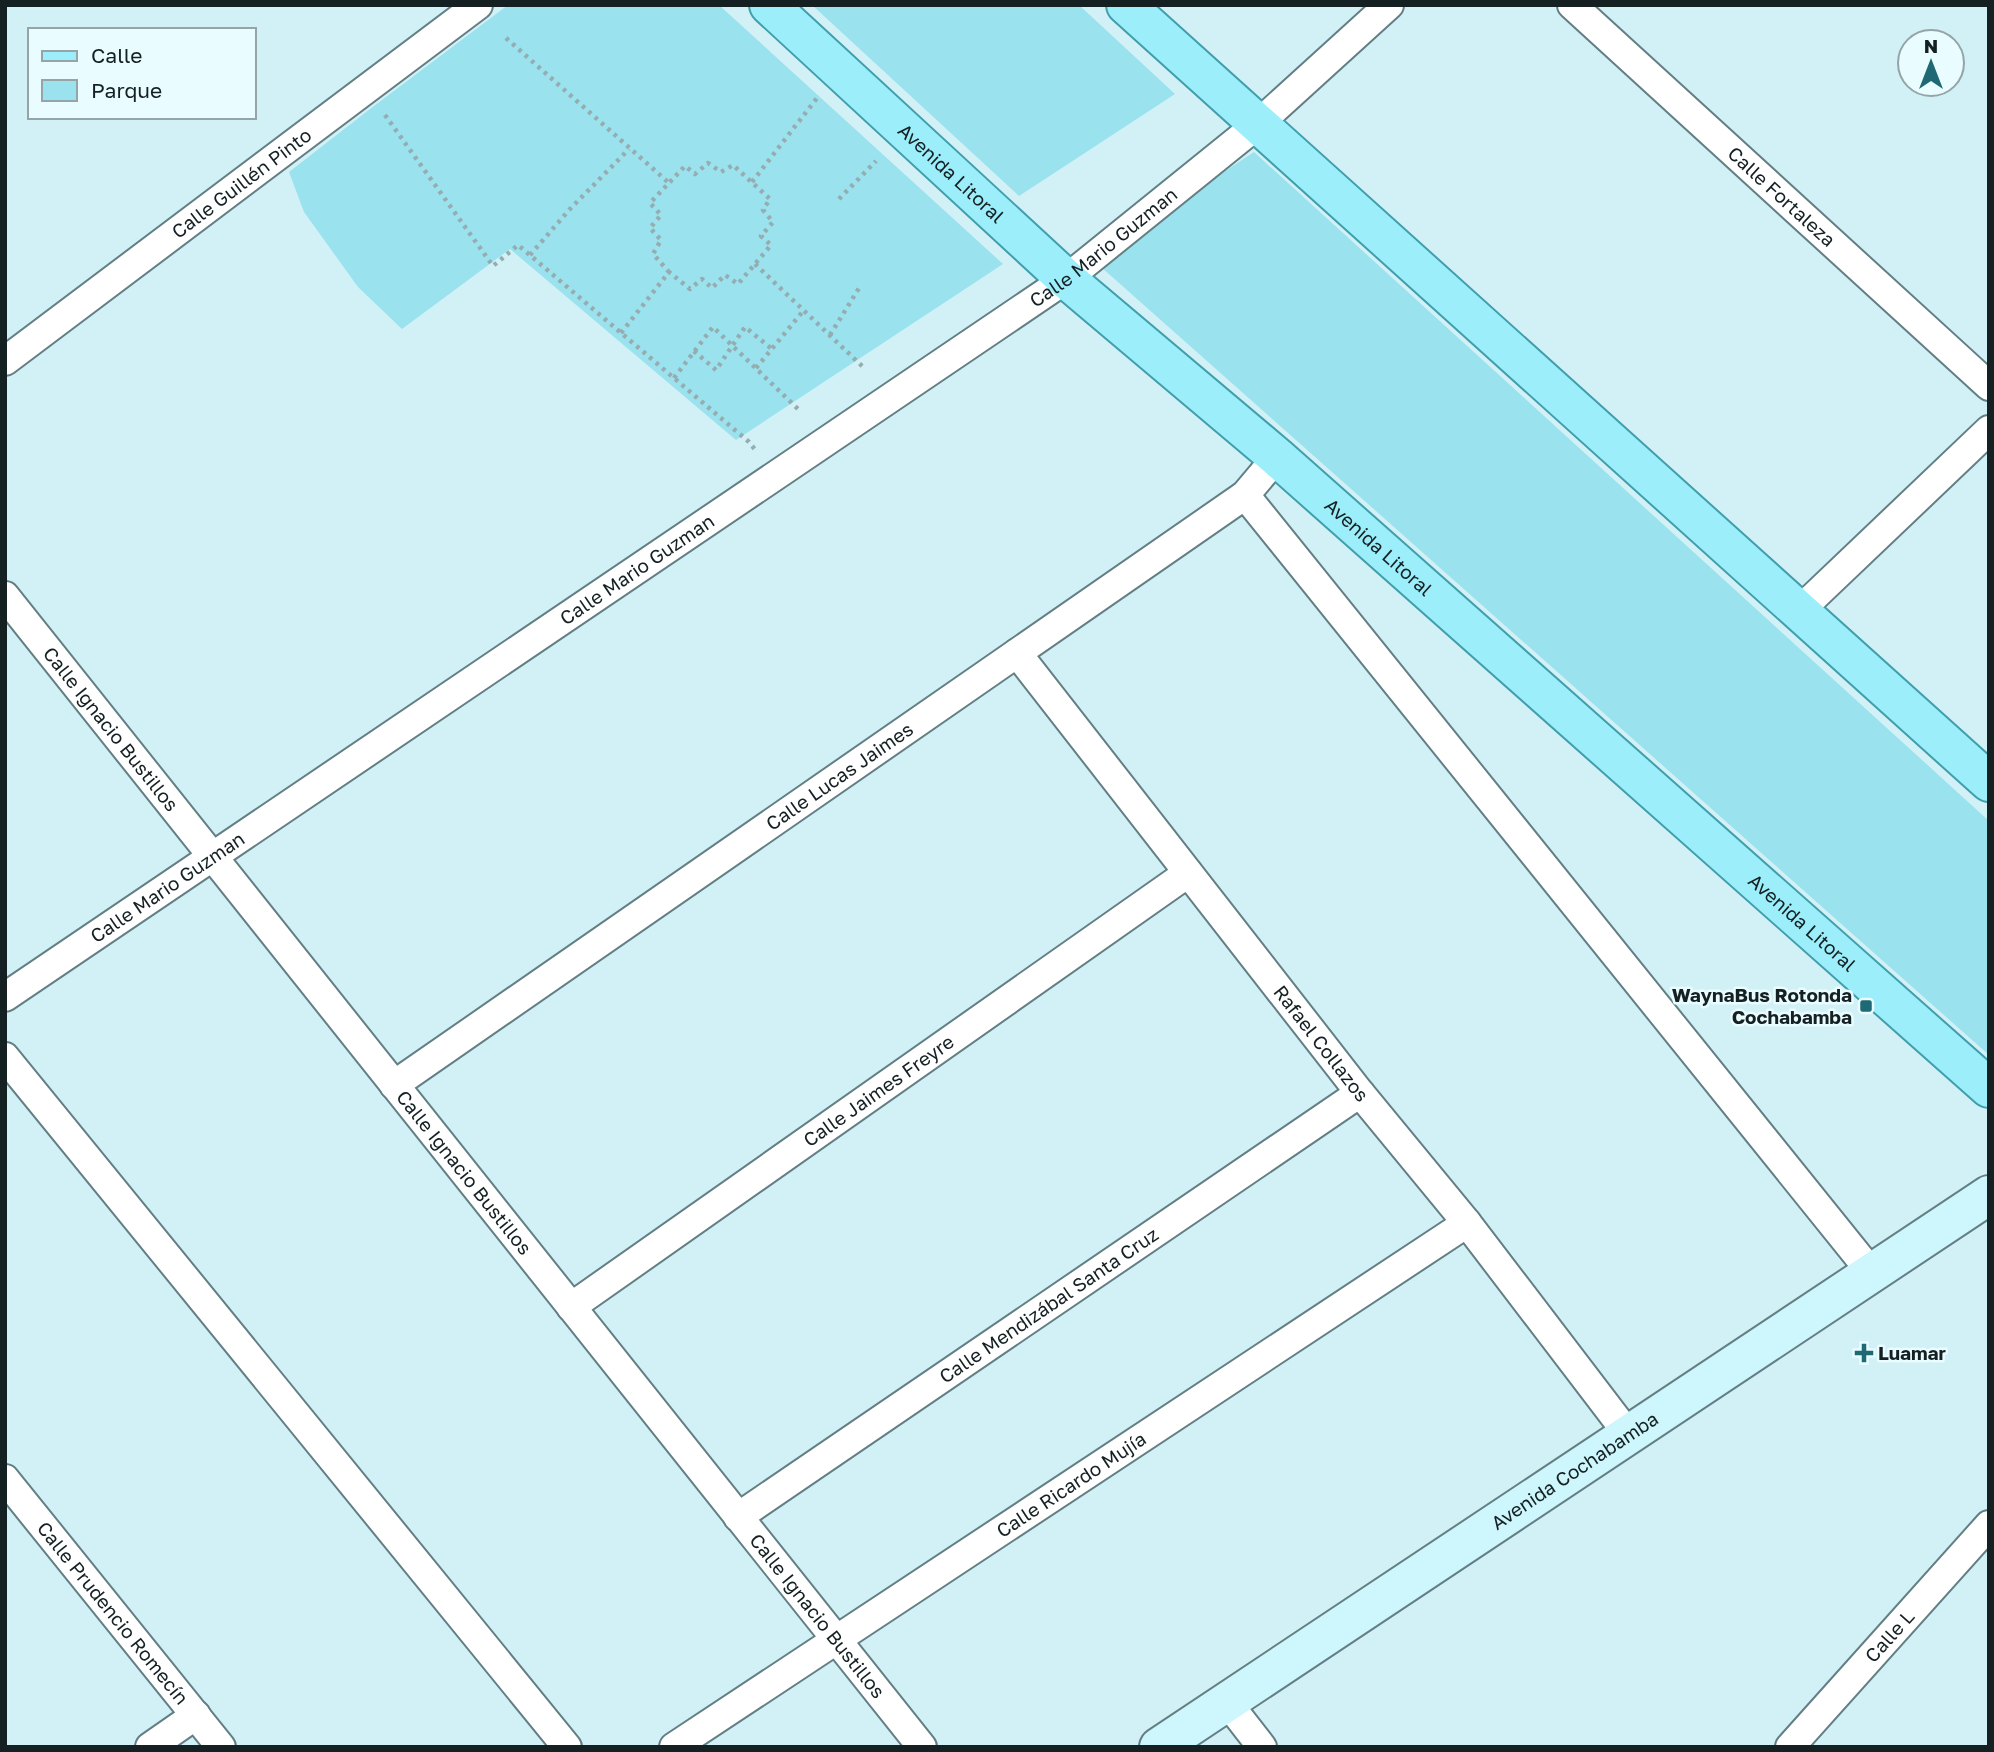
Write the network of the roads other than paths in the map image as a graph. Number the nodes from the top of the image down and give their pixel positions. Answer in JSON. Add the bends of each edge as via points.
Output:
{"nodes":[{"id":1,"x":478,"y":5,"type":"edge"},
{"id":2,"x":769,"y":5,"type":"edge"},
{"id":3,"x":1126,"y":5,"type":"edge"},
{"id":4,"x":1389,"y":5,"type":"edge"},
{"id":5,"x":1572,"y":5,"type":"edge"},
{"id":6,"x":1258,"y":124,"type":"junction"},
{"id":7,"x":1066,"y":279,"type":"junction"},
{"id":8,"x":5,"y":362,"type":"edge"},
{"id":9,"x":1989,"y":386,"type":"edge"},
{"id":10,"x":1989,"y":430,"type":"edge"},
{"id":11,"x":1276,"y":457,"type":"junction"},
{"id":12,"x":1245,"y":495,"type":"junction"},
{"id":13,"x":5,"y":596,"type":"edge"},
{"id":14,"x":1800,"y":610,"type":"junction"},
{"id":15,"x":1017,"y":653,"type":"junction"},
{"id":16,"x":1989,"y":782,"type":"edge"},
{"id":17,"x":213,"y":857,"type":"junction"},
{"id":18,"x":1188,"y":873,"type":"junction"},
{"id":19,"x":5,"y":998,"type":"edge"},
{"id":20,"x":5,"y":1057,"type":"edge"},
{"id":21,"x":394,"y":1085,"type":"junction"},
{"id":22,"x":1989,"y":1088,"type":"edge"},
{"id":23,"x":1360,"y":1093,"type":"junction"},
{"id":24,"x":1989,"y":1195,"type":"edge"},
{"id":25,"x":1468,"y":1223,"type":"junction"},
{"id":26,"x":1871,"y":1272,"type":"junction"},
{"id":27,"x":570,"y":1307,"type":"junction"},
{"id":28,"x":1628,"y":1434,"type":"junction"},
{"id":29,"x":5,"y":1479,"type":"edge"},
{"id":30,"x":737,"y":1517,"type":"junction"},
{"id":31,"x":1989,"y":1525,"type":"edge"},
{"id":32,"x":836,"y":1640,"type":"junction"},
{"id":33,"x":1227,"y":1702,"type":"junction"},
{"id":34,"x":196,"y":1715,"type":"junction"},
{"id":35,"x":150,"y":1747,"type":"edge"},
{"id":36,"x":221,"y":1747,"type":"edge"},
{"id":37,"x":567,"y":1747,"type":"edge"},
{"id":38,"x":674,"y":1747,"type":"edge"},
{"id":39,"x":922,"y":1747,"type":"edge"},
{"id":40,"x":1159,"y":1747,"type":"edge"},
{"id":41,"x":1262,"y":1747,"type":"edge"},
{"id":42,"x":1790,"y":1747,"type":"edge"}],
"edges":[{"from":1,"to":8,"type":"street","name":"Calle Guillén Pinto"},
{"from":2,"to":7,"type":"main road","name":"Avenida Litoral"},
{"from":3,"to":6,"type":"main road"},
{"from":4,"to":6,"type":"street","name":"Calle Mario Guzman"},
{"from":5,"to":9,"type":"street","name":"Calle Fortaleza"},
{"from":6,"to":7,"type":"street","name":"Calle Mario Guzman"},
{"from":6,"to":14,"type":"main road"},
{"from":7,"to":11,"type":"main road","name":"Avenida Litoral"},
{"from":7,"to":17,"type":"street","name":"Calle Mario Guzman"},
{"from":10,"to":14,"type":"street"},
{"from":11,"to":12,"type":"street","name":"Calle Lucas Jaimes"},
{"from":11,"to":22,"type":"main road","name":"Avenida Litoral"},
{"from":12,"to":15,"type":"street","name":"Calle Lucas Jaimes"},
{"from":12,"to":26,"type":"street"},
{"from":13,"to":17,"type":"street","name":"Calle Ignacio Bustillos"},
{"from":14,"to":16,"type":"main road"},
{"from":15,"to":18,"type":"street","name":"Rafael Collazos"},
{"from":15,"to":21,"type":"street","name":"Calle Lucas Jaimes"},
{"from":17,"to":19,"type":"street","name":"Calle Mario Guzman"},
{"from":17,"to":21,"type":"street","name":"Calle Ignacio Bustillos"},
{"from":18,"to":23,"type":"street","name":"Rafael Collazos"},
{"from":18,"to":27,"type":"street","name":"Calle Jaimes Freyre"},
{"from":20,"to":37,"type":"street"},
{"from":21,"to":27,"type":"street","name":"Calle Ignacio Bustillos"},
{"from":23,"to":25,"type":"street","name":"Rafael Collazos"},
{"from":23,"to":30,"type":"street","name":"Calle Mendizábal Santa Cruz"},
{"from":24,"to":26,"type":"main road","name":"Avenida Cochabamba"},
{"from":25,"to":28,"type":"street","name":"Rafael Collazos"},
{"from":25,"to":32,"type":"street","name":"Calle Ricardo Mujía"},
{"from":26,"to":28,"type":"main road","name":"Avenida Cochabamba"},
{"from":27,"to":30,"type":"street","name":"Calle Ignacio Bustillos"},
{"from":28,"to":33,"type":"main road","name":"Avenida Cochabamba"},
{"from":29,"to":34,"type":"street","name":"Calle Prudencio Romecín"},
{"from":30,"to":32,"type":"street","name":"Calle Ignacio Bustillos"},
{"from":31,"to":42,"type":"street","name":"Calle L"},
{"from":32,"to":38,"type":"street","name":"Calle Ricardo Mujía"},
{"from":32,"to":39,"type":"street","name":"Calle Ignacio Bustillos"},
{"from":33,"to":40,"type":"main road","name":"Avenida Cochabamba"},
{"from":33,"to":41,"type":"street"},
{"from":34,"to":35,"type":"street"},
{"from":34,"to":36,"type":"street","name":"Calle Prudencio Romecín"}]}
